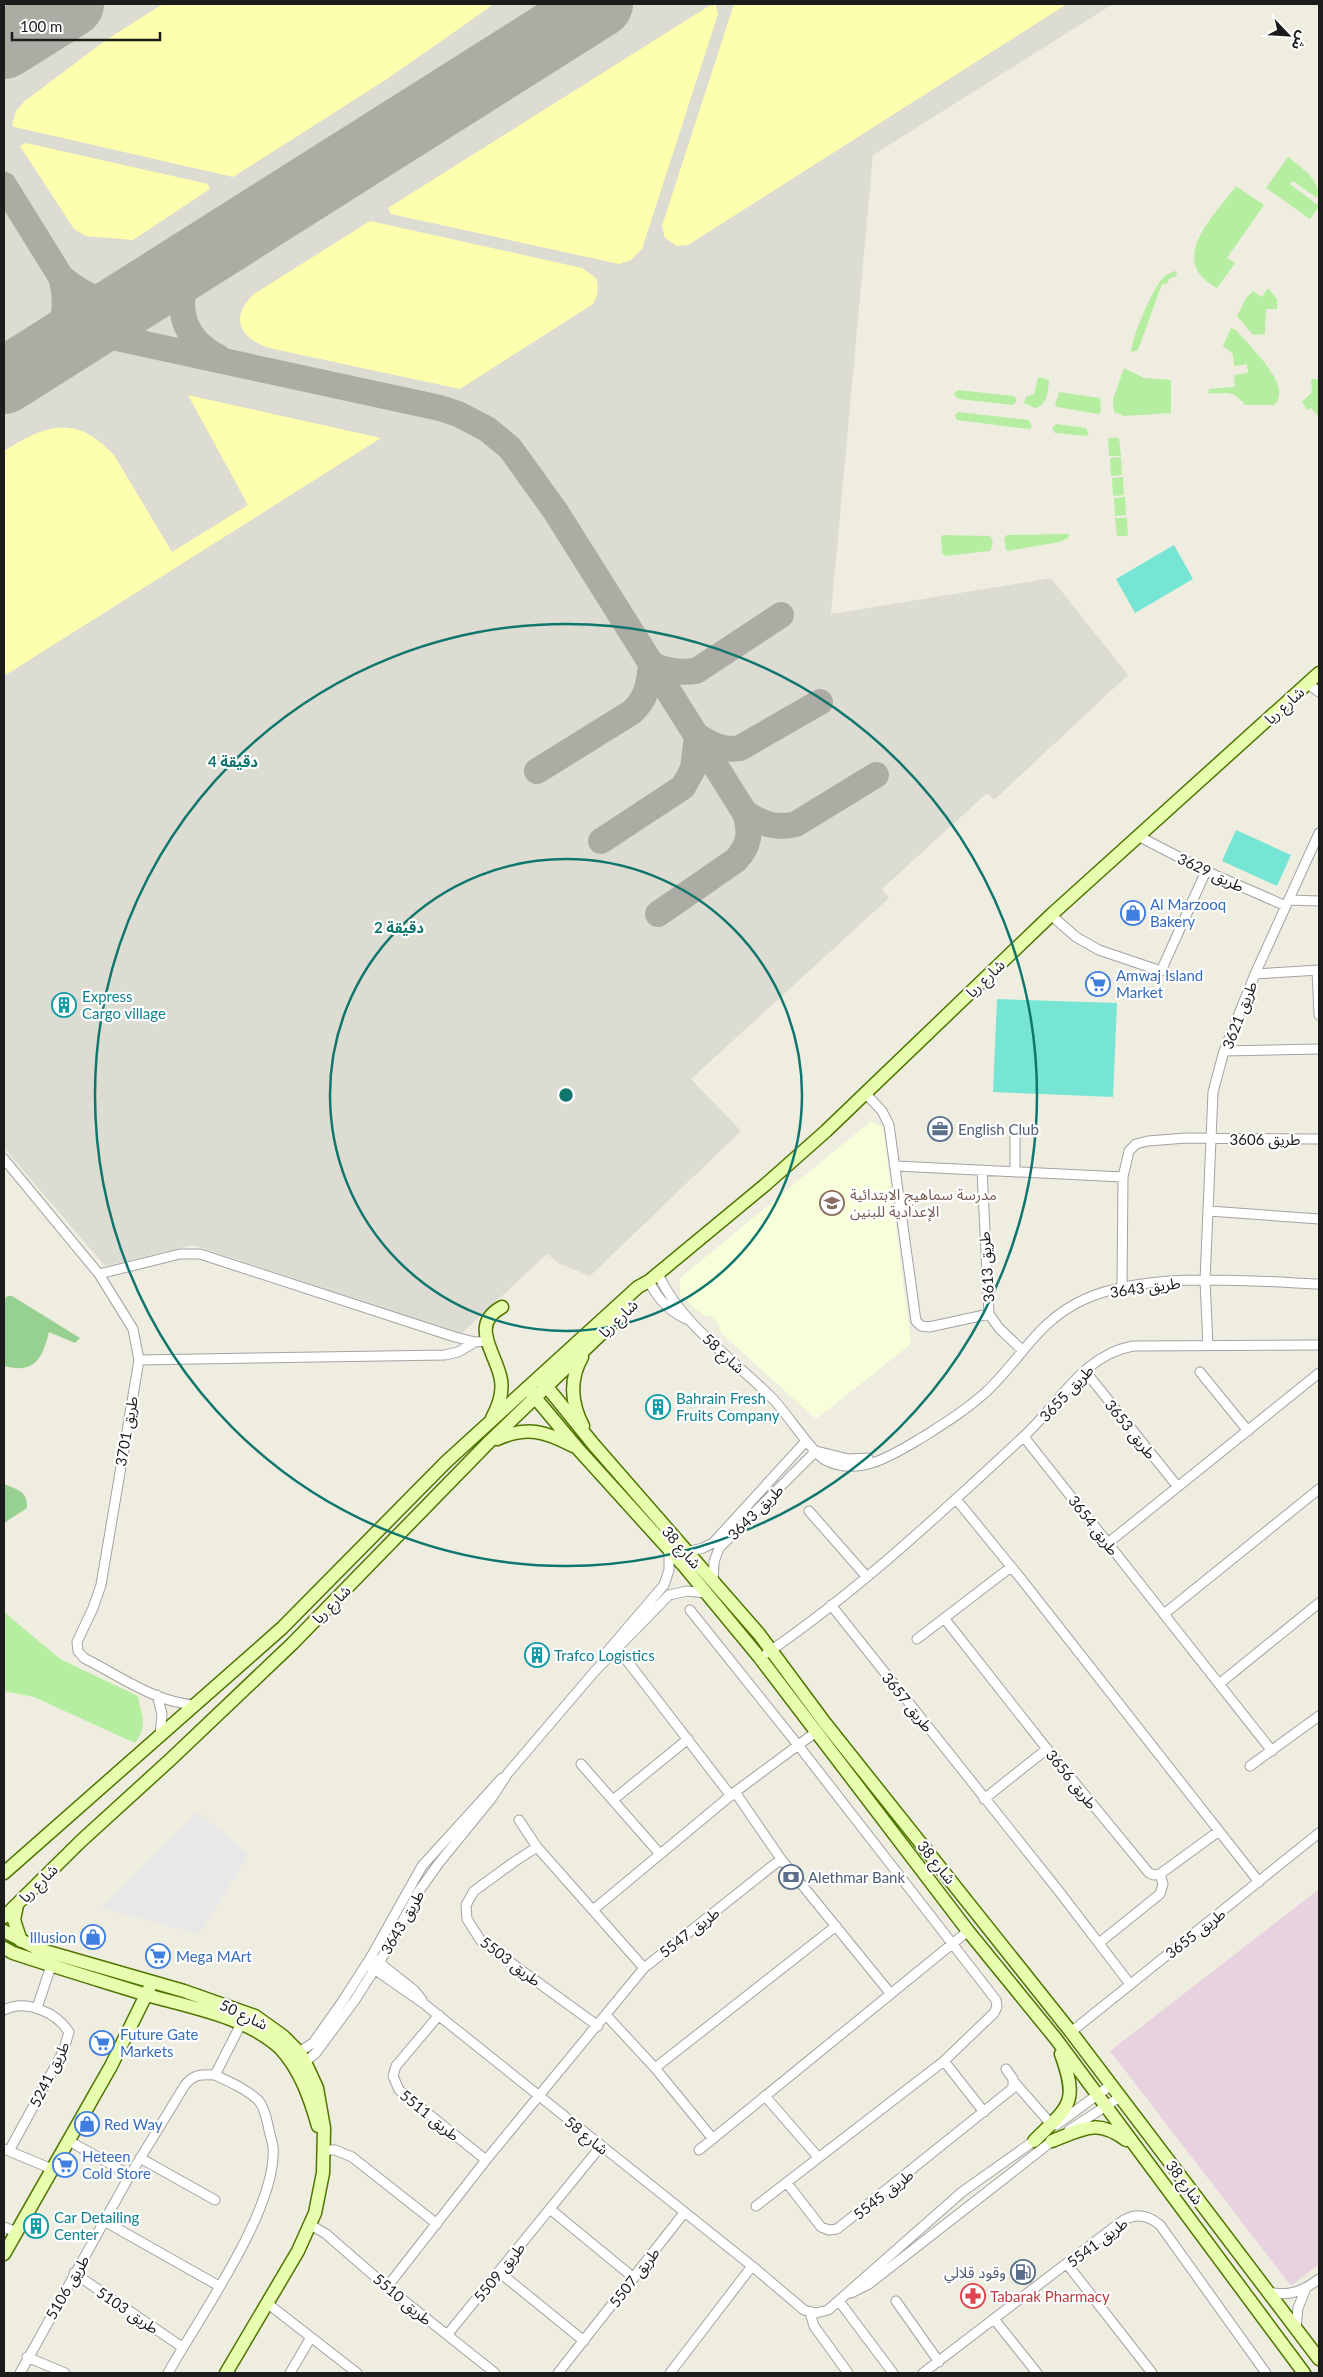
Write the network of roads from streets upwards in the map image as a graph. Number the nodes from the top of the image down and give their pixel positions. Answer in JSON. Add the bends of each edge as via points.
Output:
{"nodes":[{"id":1,"x":1319,"y":674,"type":"edge"},
{"id":2,"x":1308,"y":684,"type":"junction"},
{"id":3,"x":1319,"y":692,"type":"edge"},
{"id":4,"x":1319,"y":833,"type":"edge"},
{"id":5,"x":1138,"y":836,"type":"junction"},
{"id":6,"x":1206,"y":871,"type":"junction"},
{"id":7,"x":1319,"y":901,"type":"edge"},
{"id":8,"x":1287,"y":903,"type":"junction"},
{"id":9,"x":1050,"y":915,"type":"junction"},
{"id":10,"x":1318,"y":970,"type":"edge"},
{"id":11,"x":1255,"y":974,"type":"junction"},
{"id":12,"x":1319,"y":1015,"type":"edge"},
{"id":13,"x":1319,"y":1049,"type":"edge"},
{"id":14,"x":1224,"y":1051,"type":"junction"},
{"id":15,"x":865,"y":1094,"type":"junction"},
{"id":16,"x":1015,"y":1128,"type":"dead end"},
{"id":17,"x":1211,"y":1138,"type":"junction"},
{"id":18,"x":1319,"y":1139,"type":"edge"},
{"id":19,"x":4,"y":1159,"type":"edge"},
{"id":20,"x":896,"y":1166,"type":"junction"},
{"id":21,"x":982,"y":1170,"type":"junction"},
{"id":22,"x":1015,"y":1172,"type":"junction"},
{"id":23,"x":1124,"y":1177,"type":"junction"},
{"id":24,"x":1209,"y":1211,"type":"junction"},
{"id":25,"x":1319,"y":1219,"type":"edge"},
{"id":26,"x":99,"y":1274,"type":"junction"},
{"id":27,"x":654,"y":1278,"type":"junction"},
{"id":28,"x":1205,"y":1281,"type":"junction"},
{"id":29,"x":1319,"y":1284,"type":"edge"},
{"id":30,"x":1122,"y":1287,"type":"junction"},
{"id":31,"x":502,"y":1307,"type":"dead end"},
{"id":32,"x":989,"y":1314,"type":"junction"},
{"id":33,"x":481,"y":1341,"type":"junction"},
{"id":34,"x":589,"y":1345,"type":"junction"},
{"id":35,"x":1208,"y":1345,"type":"junction"},
{"id":36,"x":1319,"y":1345,"type":"edge"},
{"id":37,"x":1023,"y":1351,"type":"junction"},
{"id":38,"x":139,"y":1360,"type":"junction"},
{"id":39,"x":1085,"y":1371,"type":"junction"},
{"id":40,"x":1200,"y":1372,"type":"dead end"},
{"id":41,"x":1319,"y":1373,"type":"edge"},
{"id":42,"x":542,"y":1383,"type":"junction"},
{"id":43,"x":531,"y":1393,"type":"junction"},
{"id":44,"x":488,"y":1424,"type":"junction"},
{"id":45,"x":1248,"y":1431,"type":"junction"},
{"id":46,"x":1024,"y":1437,"type":"junction"},
{"id":47,"x":490,"y":1441,"type":"junction"},
{"id":48,"x":806,"y":1441,"type":"junction"},
{"id":49,"x":594,"y":1446,"type":"junction"},
{"id":50,"x":579,"y":1450,"type":"junction"},
{"id":51,"x":816,"y":1451,"type":"junction"},
{"id":52,"x":1178,"y":1487,"type":"junction"},
{"id":53,"x":1319,"y":1489,"type":"edge"},
{"id":54,"x":956,"y":1499,"type":"junction"},
{"id":55,"x":809,"y":1511,"type":"dead end"},
{"id":56,"x":1108,"y":1543,"type":"junction"},
{"id":57,"x":668,"y":1549,"type":"junction"},
{"id":58,"x":686,"y":1552,"type":"junction"},
{"id":59,"x":1012,"y":1568,"type":"junction"},
{"id":60,"x":866,"y":1576,"type":"junction"},
{"id":61,"x":709,"y":1588,"type":"junction"},
{"id":62,"x":1319,"y":1603,"type":"edge"},
{"id":63,"x":830,"y":1605,"type":"junction"},
{"id":64,"x":690,"y":1610,"type":"dead end"},
{"id":65,"x":1164,"y":1614,"type":"junction"},
{"id":66,"x":944,"y":1618,"type":"junction"},
{"id":67,"x":917,"y":1639,"type":"dead end"},
{"id":68,"x":618,"y":1649,"type":"junction"},
{"id":69,"x":771,"y":1650,"type":"junction"},
{"id":70,"x":760,"y":1658,"type":"junction"},
{"id":71,"x":595,"y":1671,"type":"junction"},
{"id":72,"x":1218,"y":1684,"type":"junction"},
{"id":73,"x":157,"y":1695,"type":"junction"},
{"id":74,"x":196,"y":1704,"type":"junction"},
{"id":75,"x":1319,"y":1716,"type":"edge"},
{"id":76,"x":816,"y":1732,"type":"junction"},
{"id":77,"x":160,"y":1736,"type":"junction"},
{"id":78,"x":688,"y":1739,"type":"junction"},
{"id":79,"x":798,"y":1745,"type":"junction"},
{"id":80,"x":1047,"y":1749,"type":"junction"},
{"id":81,"x":1272,"y":1751,"type":"junction"},
{"id":82,"x":581,"y":1764,"type":"dead end"},
{"id":83,"x":1250,"y":1766,"type":"dead end"},
{"id":84,"x":733,"y":1794,"type":"junction"},
{"id":85,"x":984,"y":1799,"type":"junction"},
{"id":86,"x":613,"y":1800,"type":"junction"},
{"id":87,"x":519,"y":1820,"type":"dead end"},
{"id":88,"x":1219,"y":1831,"type":"junction"},
{"id":89,"x":1319,"y":1833,"type":"edge"},
{"id":90,"x":537,"y":1848,"type":"junction"},
{"id":91,"x":660,"y":1854,"type":"junction"},
{"id":92,"x":781,"y":1859,"type":"junction"},
{"id":93,"x":4,"y":1873,"type":"edge"},
{"id":94,"x":1160,"y":1874,"type":"junction"},
{"id":95,"x":1259,"y":1882,"type":"junction"},
{"id":96,"x":17,"y":1905,"type":"junction"},
{"id":97,"x":593,"y":1910,"type":"junction"},
{"id":98,"x":4,"y":1917,"type":"edge"},
{"id":99,"x":836,"y":1926,"type":"junction"},
{"id":100,"x":968,"y":1930,"type":"junction"},
{"id":101,"x":4,"y":1931,"type":"edge"},
{"id":102,"x":21,"y":1941,"type":"junction"},
{"id":103,"x":952,"y":1943,"type":"junction"},
{"id":104,"x":1099,"y":1944,"type":"junction"},
{"id":105,"x":7,"y":1951,"type":"edge"},
{"id":106,"x":373,"y":1963,"type":"junction"},
{"id":107,"x":51,"y":1966,"type":"junction"},
{"id":108,"x":644,"y":1968,"type":"junction"},
{"id":109,"x":153,"y":1982,"type":"junction"},
{"id":110,"x":1130,"y":1984,"type":"junction"},
{"id":111,"x":184,"y":1991,"type":"junction"},
{"id":112,"x":890,"y":1993,"type":"junction"},
{"id":113,"x":146,"y":1994,"type":"junction"},
{"id":114,"x":179,"y":2004,"type":"junction"},
{"id":115,"x":37,"y":2008,"type":"junction"},
{"id":116,"x":4,"y":2010,"type":"edge"},
{"id":117,"x":439,"y":2015,"type":"junction"},
{"id":118,"x":606,"y":2015,"type":"junction"},
{"id":119,"x":242,"y":2024,"type":"junction"},
{"id":120,"x":598,"y":2026,"type":"junction"},
{"id":121,"x":1071,"y":2032,"type":"junction"},
{"id":122,"x":1056,"y":2040,"type":"junction"},
{"id":123,"x":297,"y":2060,"type":"junction"},
{"id":124,"x":944,"y":2061,"type":"junction"},
{"id":125,"x":655,"y":2068,"type":"junction"},
{"id":126,"x":1006,"y":2069,"type":"dead end"},
{"id":127,"x":215,"y":2076,"type":"junction"},
{"id":128,"x":1015,"y":2084,"type":"junction"},
{"id":129,"x":1111,"y":2085,"type":"junction"},
{"id":130,"x":1098,"y":2095,"type":"junction"},
{"id":131,"x":539,"y":2096,"type":"junction"},
{"id":132,"x":765,"y":2096,"type":"junction"},
{"id":133,"x":1120,"y":2097,"type":"junction"},
{"id":134,"x":1106,"y":2106,"type":"junction"},
{"id":135,"x":984,"y":2112,"type":"junction"},
{"id":136,"x":1051,"y":2124,"type":"junction"},
{"id":137,"x":712,"y":2139,"type":"junction"},
{"id":138,"x":69,"y":2141,"type":"junction"},
{"id":139,"x":1034,"y":2141,"type":"junction"},
{"id":140,"x":1052,"y":2141,"type":"junction"},
{"id":141,"x":601,"y":2146,"type":"junction"},
{"id":142,"x":323,"y":2147,"type":"junction"},
{"id":143,"x":1135,"y":2147,"type":"junction"},
{"id":144,"x":6,"y":2150,"type":"edge"},
{"id":145,"x":699,"y":2150,"type":"dead end"},
{"id":146,"x":140,"y":2158,"type":"junction"},
{"id":147,"x":818,"y":2158,"type":"junction"},
{"id":148,"x":486,"y":2160,"type":"junction"},
{"id":149,"x":52,"y":2169,"type":"junction"},
{"id":150,"x":130,"y":2174,"type":"junction"},
{"id":151,"x":787,"y":2183,"type":"junction"},
{"id":152,"x":215,"y":2200,"type":"dead end"},
{"id":153,"x":756,"y":2206,"type":"dead end"},
{"id":154,"x":550,"y":2209,"type":"junction"},
{"id":155,"x":684,"y":2213,"type":"junction"},
{"id":156,"x":104,"y":2221,"type":"junction"},
{"id":157,"x":437,"y":2224,"type":"junction"},
{"id":158,"x":311,"y":2225,"type":"junction"},
{"id":159,"x":4,"y":2227,"type":"edge"},
{"id":160,"x":16,"y":2232,"type":"junction"},
{"id":161,"x":4,"y":2254,"type":"edge"},
{"id":162,"x":1067,"y":2264,"type":"junction"},
{"id":163,"x":752,"y":2266,"type":"junction"},
{"id":164,"x":499,"y":2272,"type":"junction"},
{"id":165,"x":74,"y":2273,"type":"junction"},
{"id":166,"x":634,"y":2278,"type":"junction"},
{"id":167,"x":1319,"y":2279,"type":"edge"},
{"id":168,"x":219,"y":2286,"type":"junction"},
{"id":169,"x":387,"y":2287,"type":"junction"},
{"id":170,"x":1306,"y":2288,"type":"junction"},
{"id":171,"x":1268,"y":2292,"type":"junction"},
{"id":172,"x":848,"y":2294,"type":"junction"},
{"id":173,"x":839,"y":2301,"type":"junction"},
{"id":174,"x":896,"y":2301,"type":"dead end"},
{"id":175,"x":267,"y":2303,"type":"junction"},
{"id":176,"x":810,"y":2312,"type":"junction"},
{"id":177,"x":994,"y":2319,"type":"junction"},
{"id":178,"x":1296,"y":2329,"type":"junction"},
{"id":179,"x":447,"y":2335,"type":"junction"},
{"id":180,"x":311,"y":2337,"type":"junction"},
{"id":181,"x":584,"y":2341,"type":"junction"},
{"id":182,"x":182,"y":2347,"type":"junction"},
{"id":183,"x":27,"y":2357,"type":"junction"},
{"id":184,"x":1319,"y":2359,"type":"edge"},
{"id":185,"x":939,"y":2362,"type":"junction"},
{"id":186,"x":20,"y":2373,"type":"edge"},
{"id":187,"x":64,"y":2373,"type":"edge"},
{"id":188,"x":168,"y":2373,"type":"edge"},
{"id":189,"x":226,"y":2373,"type":"edge"},
{"id":190,"x":290,"y":2373,"type":"edge"},
{"id":191,"x":357,"y":2373,"type":"edge"},
{"id":192,"x":494,"y":2373,"type":"edge"},
{"id":193,"x":558,"y":2373,"type":"edge"},
{"id":194,"x":670,"y":2373,"type":"edge"},
{"id":195,"x":848,"y":2373,"type":"edge"},
{"id":196,"x":893,"y":2373,"type":"edge"},
{"id":197,"x":924,"y":2373,"type":"edge"},
{"id":198,"x":1037,"y":2373,"type":"edge"},
{"id":199,"x":1152,"y":2373,"type":"edge"},
{"id":200,"x":1266,"y":2373,"type":"edge"},
{"id":201,"x":1304,"y":2373,"type":"edge"}],
"edges":[{"from":1,"to":2,"type":"street","name":"شارع ريا"},
{"from":2,"to":3,"type":"street"},
{"from":2,"to":5,"type":"street","name":"شارع ريا"},
{"from":4,"to":8,"type":"street","name":"طريق 3621"},
{"from":5,"to":6,"type":"street","name":"طريق 3629"},
{"from":5,"to":9,"type":"street","name":"شارع ريا"},
{"from":6,"to":8,"type":"street","name":"طريق 3629"},
{"from":6,"to":9,"type":"street","via":[[1160,971],[1099,950],[1076,937]]},
{"from":7,"to":8,"type":"street","name":"طريق 3629"},
{"from":8,"to":11,"type":"street","name":"طريق 3621"},
{"from":9,"to":15,"type":"street","name":"شارع ريا"},
{"from":10,"to":11,"type":"street"},
{"from":10,"to":12,"type":"street"},
{"from":11,"to":14,"type":"street","name":"طريق 3621"},
{"from":13,"to":14,"type":"street"},
{"from":14,"to":17,"type":"street","name":"طريق 3621","via":[[1213,1092]]},
{"from":15,"to":20,"type":"street","via":[[877,1104],[890,1125]]},
{"from":15,"to":27,"type":"street","name":"شارع ريا","via":[[765,1185]]},
{"from":16,"to":22,"type":"street"},
{"from":17,"to":18,"type":"street","name":"طريق 3606"},
{"from":17,"to":23,"type":"street","via":[[1136,1144],[1129,1151]]},
{"from":17,"to":24,"type":"street","name":"طريق 3621"},
{"from":19,"to":26,"type":"street","name":"طريق 3701"},
{"from":20,"to":21,"type":"street"},
{"from":20,"to":32,"type":"street","via":[[916,1320],[921,1326],[929,1327]]},
{"from":21,"to":22,"type":"street"},
{"from":21,"to":32,"type":"street","name":"طريق 3613"},
{"from":22,"to":23,"type":"street"},
{"from":23,"to":30,"type":"street"},
{"from":24,"to":25,"type":"street"},
{"from":24,"to":28,"type":"street","name":"طريق 3621"},
{"from":26,"to":33,"type":"street","via":[[180,1254],[200,1254]]},
{"from":26,"to":38,"type":"street","name":"طريق 3701","via":[[133,1329]]},
{"from":27,"to":34,"type":"street","name":"شارع ريا","via":[[643,1294]]},
{"from":27,"to":42,"type":"street","name":"شارع ريا","via":[[638,1287]]},
{"from":27,"to":48,"type":"street","name":"شارع 58","via":[[660,1299],[691,1322],[772,1398]]},
{"from":28,"to":29,"type":"street","name":"طريق 3643"},
{"from":28,"to":30,"type":"street","name":"طريق 3643"},
{"from":28,"to":35,"type":"street","name":"طريق 3621"},
{"from":30,"to":37,"type":"street","name":"طريق 3643","via":[[1063,1310],[1042,1326]]},
{"from":31,"to":33,"type":"street","via":[[489,1318]]},
{"from":32,"to":37,"type":"street","name":"طريق 3613"},
{"from":33,"to":38,"type":"street","via":[[445,1355]]},
{"from":33,"to":44,"type":"street","via":[[502,1384],[497,1408]]},
{"from":34,"to":42,"type":"street","name":"شارع ريا"},
{"from":34,"to":49,"type":"street","via":[[577,1366],[572,1390],[577,1413]]},
{"from":35,"to":36,"type":"street","name":"طريق 3655"},
{"from":35,"to":39,"type":"street","name":"طريق 3655","via":[[1120,1348],[1097,1360]]},
{"from":37,"to":51,"type":"street","name":"طريق 3643","via":[[985,1392],[955,1417],[888,1457],[856,1466],[829,1462],[820,1458]]},
{"from":38,"to":73,"type":"street","name":"طريق 3701","via":[[101,1585],[77,1647],[84,1658]]},
{"from":39,"to":46,"type":"street","name":"طريق 3655"},
{"from":39,"to":52,"type":"street","name":"طريق 3653"},
{"from":40,"to":45,"type":"street"},
{"from":41,"to":45,"type":"street"},
{"from":42,"to":43,"type":"street","name":"شارع ريا"},
{"from":42,"to":49,"type":"street","name":"شارع 38"},
{"from":43,"to":44,"type":"street","name":"شارع ريا"},
{"from":43,"to":47,"type":"street","name":"شارع ريا"},
{"from":43,"to":50,"type":"street","name":"شارع 38"},
{"from":44,"to":74,"type":"street","name":"شارع ريا","via":[[446,1462],[282,1628]]},
{"from":45,"to":52,"type":"street"},
{"from":46,"to":54,"type":"street","name":"طريق 3655"},
{"from":46,"to":56,"type":"street","name":"طريق 3654"},
{"from":47,"to":50,"type":"street","via":[[514,1432],[534,1431],[553,1436]]},
{"from":47,"to":96,"type":"street","name":"شارع ريا","via":[[292,1644],[80,1841]]},
{"from":48,"to":51,"type":"street","name":"شارع 58"},
{"from":48,"to":58,"type":"street","name":"طريق 3643","via":[[713,1543]]},
{"from":49,"to":58,"type":"street","name":"شارع 38"},
{"from":50,"to":57,"type":"street","name":"شارع 38"},
{"from":51,"to":61,"type":"street","name":"طريق 3643","via":[[719,1548]]},
{"from":52,"to":56,"type":"street"},
{"from":53,"to":65,"type":"street"},
{"from":54,"to":59,"type":"street"},
{"from":54,"to":60,"type":"street","name":"طريق 3655"},
{"from":55,"to":60,"type":"street"},
{"from":56,"to":65,"type":"street","name":"طريق 3654"},
{"from":57,"to":61,"type":"street","name":"شارع 38"},
{"from":57,"to":71,"type":"street","name":"طريق 3643","via":[[669,1570],[664,1585],[603,1657]]},
{"from":58,"to":61,"type":"street","name":"شارع 38"},
{"from":59,"to":66,"type":"street"},
{"from":59,"to":88,"type":"street"},
{"from":60,"to":63,"type":"street","name":"طريق 3655"},
{"from":61,"to":68,"type":"street","name":"طريق 3643","via":[[669,1596]]},
{"from":61,"to":69,"type":"street","name":"شارع 38"},
{"from":61,"to":70,"type":"street","name":"شارع 38"},
{"from":62,"to":72,"type":"street"},
{"from":63,"to":69,"type":"street","name":"طريق 3655"},
{"from":63,"to":85,"type":"street","name":"طريق 3657"},
{"from":64,"to":79,"type":"street"},
{"from":65,"to":72,"type":"street","name":"طريق 3654"},
{"from":66,"to":67,"type":"street"},
{"from":66,"to":80,"type":"street","name":"طريق 3656"},
{"from":68,"to":71,"type":"street","name":"طريق 3643"},
{"from":68,"to":78,"type":"street"},
{"from":69,"to":70,"type":"street","name":"طريق 3655"},
{"from":69,"to":121,"type":"street","name":"شارع 38"},
{"from":70,"to":76,"type":"street","name":"شارع 38"},
{"from":71,"to":106,"type":"street","name":"طريق 3643","via":[[428,1876]]},
{"from":72,"to":81,"type":"street","name":"طريق 3654"},
{"from":73,"to":74,"type":"street","name":"طريق 3701","via":[[179,1703]]},
{"from":73,"to":77,"type":"street","via":[[162,1714]]},
{"from":74,"to":77,"type":"street","name":"شارع ريا"},
{"from":75,"to":81,"type":"street"},
{"from":76,"to":79,"type":"street"},
{"from":76,"to":100,"type":"street","name":"شارع 38"},
{"from":77,"to":93,"type":"street","name":"شارع ريا"},
{"from":78,"to":84,"type":"street"},
{"from":78,"to":86,"type":"street"},
{"from":79,"to":84,"type":"street"},
{"from":79,"to":103,"type":"street"},
{"from":80,"to":85,"type":"street"},
{"from":80,"to":94,"type":"street","name":"طريق 3656","via":[[1145,1869],[1154,1875]]},
{"from":81,"to":83,"type":"street"},
{"from":82,"to":86,"type":"street"},
{"from":84,"to":91,"type":"street"},
{"from":84,"to":92,"type":"street"},
{"from":85,"to":104,"type":"street","name":"طريق 3657"},
{"from":86,"to":91,"type":"street"},
{"from":87,"to":90,"type":"street"},
{"from":88,"to":94,"type":"street"},
{"from":88,"to":95,"type":"street"},
{"from":89,"to":95,"type":"street","name":"طريق 3655"},
{"from":90,"to":97,"type":"street"},
{"from":90,"to":120,"type":"street","name":"طريق 5503","via":[[474,1891],[466,1904],[466,1919],[481,1940]]},
{"from":91,"to":97,"type":"street"},
{"from":92,"to":99,"type":"street"},
{"from":92,"to":108,"type":"street","name":"طريق 5547"},
{"from":94,"to":104,"type":"street","via":[[1163,1884],[1160,1894]]},
{"from":95,"to":110,"type":"street","name":"طريق 3655"},
{"from":96,"to":98,"type":"street","name":"شارع ريا"},
{"from":96,"to":102,"type":"street","via":[[14,1920]]},
{"from":97,"to":108,"type":"street"},
{"from":99,"to":112,"type":"street"},
{"from":99,"to":125,"type":"street"},
{"from":100,"to":103,"type":"street"},
{"from":100,"to":122,"type":"street","name":"شارع 38"},
{"from":101,"to":102,"type":"street","name":"شارع 50"},
{"from":102,"to":109,"type":"street","name":"شارع 50"},
{"from":103,"to":112,"type":"street"},
{"from":103,"to":124,"type":"street","via":[[996,2000],[997,2007]]},
{"from":104,"to":110,"type":"street","name":"طريق 3657"},
{"from":105,"to":107,"type":"street","name":"شارع 50"},
{"from":106,"to":117,"type":"street","name":"شارع 58"},
{"from":106,"to":123,"type":"street","name":"طريق 3643","via":[[316,2054]]},
{"from":107,"to":113,"type":"street","name":"شارع 50"},
{"from":107,"to":115,"type":"street"},
{"from":108,"to":118,"type":"street","name":"طريق 5547"},
{"from":109,"to":111,"type":"street","name":"شارع 50"},
{"from":109,"to":113,"type":"street"},
{"from":110,"to":121,"type":"street","name":"طريق 3655"},
{"from":111,"to":114,"type":"street"},
{"from":111,"to":123,"type":"street","name":"شارع 50","via":[[255,2016],[274,2028]]},
{"from":112,"to":132,"type":"street"},
{"from":113,"to":114,"type":"street","name":"شارع 50"},
{"from":113,"to":138,"type":"street","via":[[112,2066]]},
{"from":114,"to":119,"type":"street","name":"شارع 50"},
{"from":115,"to":116,"type":"street","name":"طريق 5241","via":[[17,2004]]},
{"from":115,"to":144,"type":"street","name":"طريق 5241","via":[[64,2025],[69,2032],[63,2052]]},
{"from":117,"to":131,"type":"street","name":"شارع 58"},
{"from":117,"to":148,"type":"street","name":"طريق 5511","via":[[396,2066],[394,2081],[399,2090]]},
{"from":118,"to":120,"type":"street","name":"طريق 5547"},
{"from":118,"to":125,"type":"street"},
{"from":119,"to":123,"type":"street","name":"شارع 50"},
{"from":119,"to":127,"type":"street","name":"شارع 50"},
{"from":120,"to":131,"type":"street","name":"طريق 5547"},
{"from":121,"to":129,"type":"street","name":"شارع 38"},
{"from":122,"to":130,"type":"street","name":"شارع 38"},
{"from":122,"to":136,"type":"street","via":[[1072,2091],[1067,2106]]},
{"from":123,"to":142,"type":"street","name":"شارع 50"},
{"from":124,"to":135,"type":"street"},
{"from":124,"to":147,"type":"street"},
{"from":125,"to":137,"type":"street"},
{"from":126,"to":128,"type":"street"},
{"from":127,"to":146,"type":"street","name":"طريق 5106","via":[[202,2074],[188,2081]]},
{"from":127,"to":168,"type":"street","via":[[242,2088],[260,2101],[273,2147],[265,2195]]},
{"from":128,"to":135,"type":"street","name":"طريق 5545"},
{"from":128,"to":136,"type":"street"},
{"from":129,"to":130,"type":"street"},
{"from":129,"to":133,"type":"street","name":"شارع 38"},
{"from":130,"to":134,"type":"street","name":"شارع 38"},
{"from":130,"to":139,"type":"street"},
{"from":131,"to":141,"type":"street","name":"شارع 58"},
{"from":131,"to":148,"type":"street"},
{"from":132,"to":137,"type":"street"},
{"from":132,"to":147,"type":"street"},
{"from":133,"to":134,"type":"street"},
{"from":133,"to":171,"type":"street","name":"شارع 38"},
{"from":134,"to":140,"type":"street"},
{"from":134,"to":143,"type":"street","name":"شارع 38"},
{"from":135,"to":151,"type":"street","name":"طريق 5545","via":[[838,2229],[829,2230],[821,2226]]},
{"from":136,"to":139,"type":"street"},
{"from":137,"to":145,"type":"street"},
{"from":138,"to":149,"type":"street"},
{"from":138,"to":150,"type":"street"},
{"from":139,"to":172,"type":"street","via":[[962,2192],[864,2276]]},
{"from":140,"to":143,"type":"street","via":[[1096,2127],[1113,2131]]},
{"from":140,"to":172,"type":"street","via":[[868,2284]]},
{"from":141,"to":154,"type":"street","name":"طريق 5509"},
{"from":141,"to":155,"type":"street","name":"شارع 58"},
{"from":142,"to":157,"type":"street","via":[[352,2157]]},
{"from":142,"to":158,"type":"street","via":[[323,2173]]},
{"from":143,"to":201,"type":"street","name":"شارع 38"},
{"from":144,"to":149,"type":"street"},
{"from":146,"to":150,"type":"street","name":"طريق 5106"},
{"from":146,"to":152,"type":"street"},
{"from":147,"to":151,"type":"street"},
{"from":148,"to":157,"type":"street"},
{"from":149,"to":160,"type":"street"},
{"from":150,"to":156,"type":"street","name":"طريق 5106"},
{"from":151,"to":153,"type":"street"},
{"from":154,"to":164,"type":"street","name":"طريق 5509"},
{"from":154,"to":166,"type":"street"},
{"from":155,"to":163,"type":"street","name":"شارع 58"},
{"from":155,"to":166,"type":"street","name":"طريق 5507"},
{"from":156,"to":165,"type":"street","name":"طريق 5106"},
{"from":156,"to":168,"type":"street"},
{"from":157,"to":169,"type":"street"},
{"from":158,"to":169,"type":"street","name":"طريق 5510","via":[[326,2234]]},
{"from":158,"to":175,"type":"street"},
{"from":159,"to":160,"type":"street"},
{"from":160,"to":161,"type":"street"},
{"from":162,"to":177,"type":"street","name":"طريق 5541"},
{"from":162,"to":199,"type":"street"},
{"from":162,"to":200,"type":"street","name":"طريق 5541","via":[[1125,2218],[1144,2216],[1153,2219]]},
{"from":163,"to":176,"type":"street","name":"شارع 58"},
{"from":163,"to":194,"type":"street"},
{"from":164,"to":179,"type":"street","name":"طريق 5509"},
{"from":164,"to":181,"type":"street"},
{"from":165,"to":182,"type":"street","name":"طريق 5103"},
{"from":165,"to":183,"type":"street","name":"طريق 5106"},
{"from":166,"to":181,"type":"street","name":"طريق 5507"},
{"from":167,"to":170,"type":"street"},
{"from":168,"to":182,"type":"street"},
{"from":169,"to":179,"type":"street","name":"طريق 5510"},
{"from":170,"to":171,"type":"street","via":[[1288,2294]]},
{"from":170,"to":178,"type":"street","via":[[1298,2308]]},
{"from":171,"to":178,"type":"street","name":"شارع 38"},
{"from":172,"to":173,"type":"street"},
{"from":173,"to":176,"type":"street","via":[[823,2312]]},
{"from":173,"to":196,"type":"street"},
{"from":174,"to":185,"type":"street"},
{"from":175,"to":180,"type":"street"},
{"from":175,"to":189,"type":"street"},
{"from":176,"to":195,"type":"street","via":[[814,2326]]},
{"from":177,"to":185,"type":"street","name":"طريق 5541"},
{"from":177,"to":198,"type":"street"},
{"from":178,"to":184,"type":"street","name":"شارع 38"},
{"from":179,"to":192,"type":"street","name":"طريق 5510"},
{"from":180,"to":190,"type":"street"},
{"from":180,"to":191,"type":"street"},
{"from":181,"to":193,"type":"street","name":"طريق 5507"},
{"from":182,"to":188,"type":"street"},
{"from":183,"to":186,"type":"street","name":"طريق 5106"},
{"from":183,"to":187,"type":"street"},
{"from":185,"to":197,"type":"street","name":"طريق 5541"}]}
